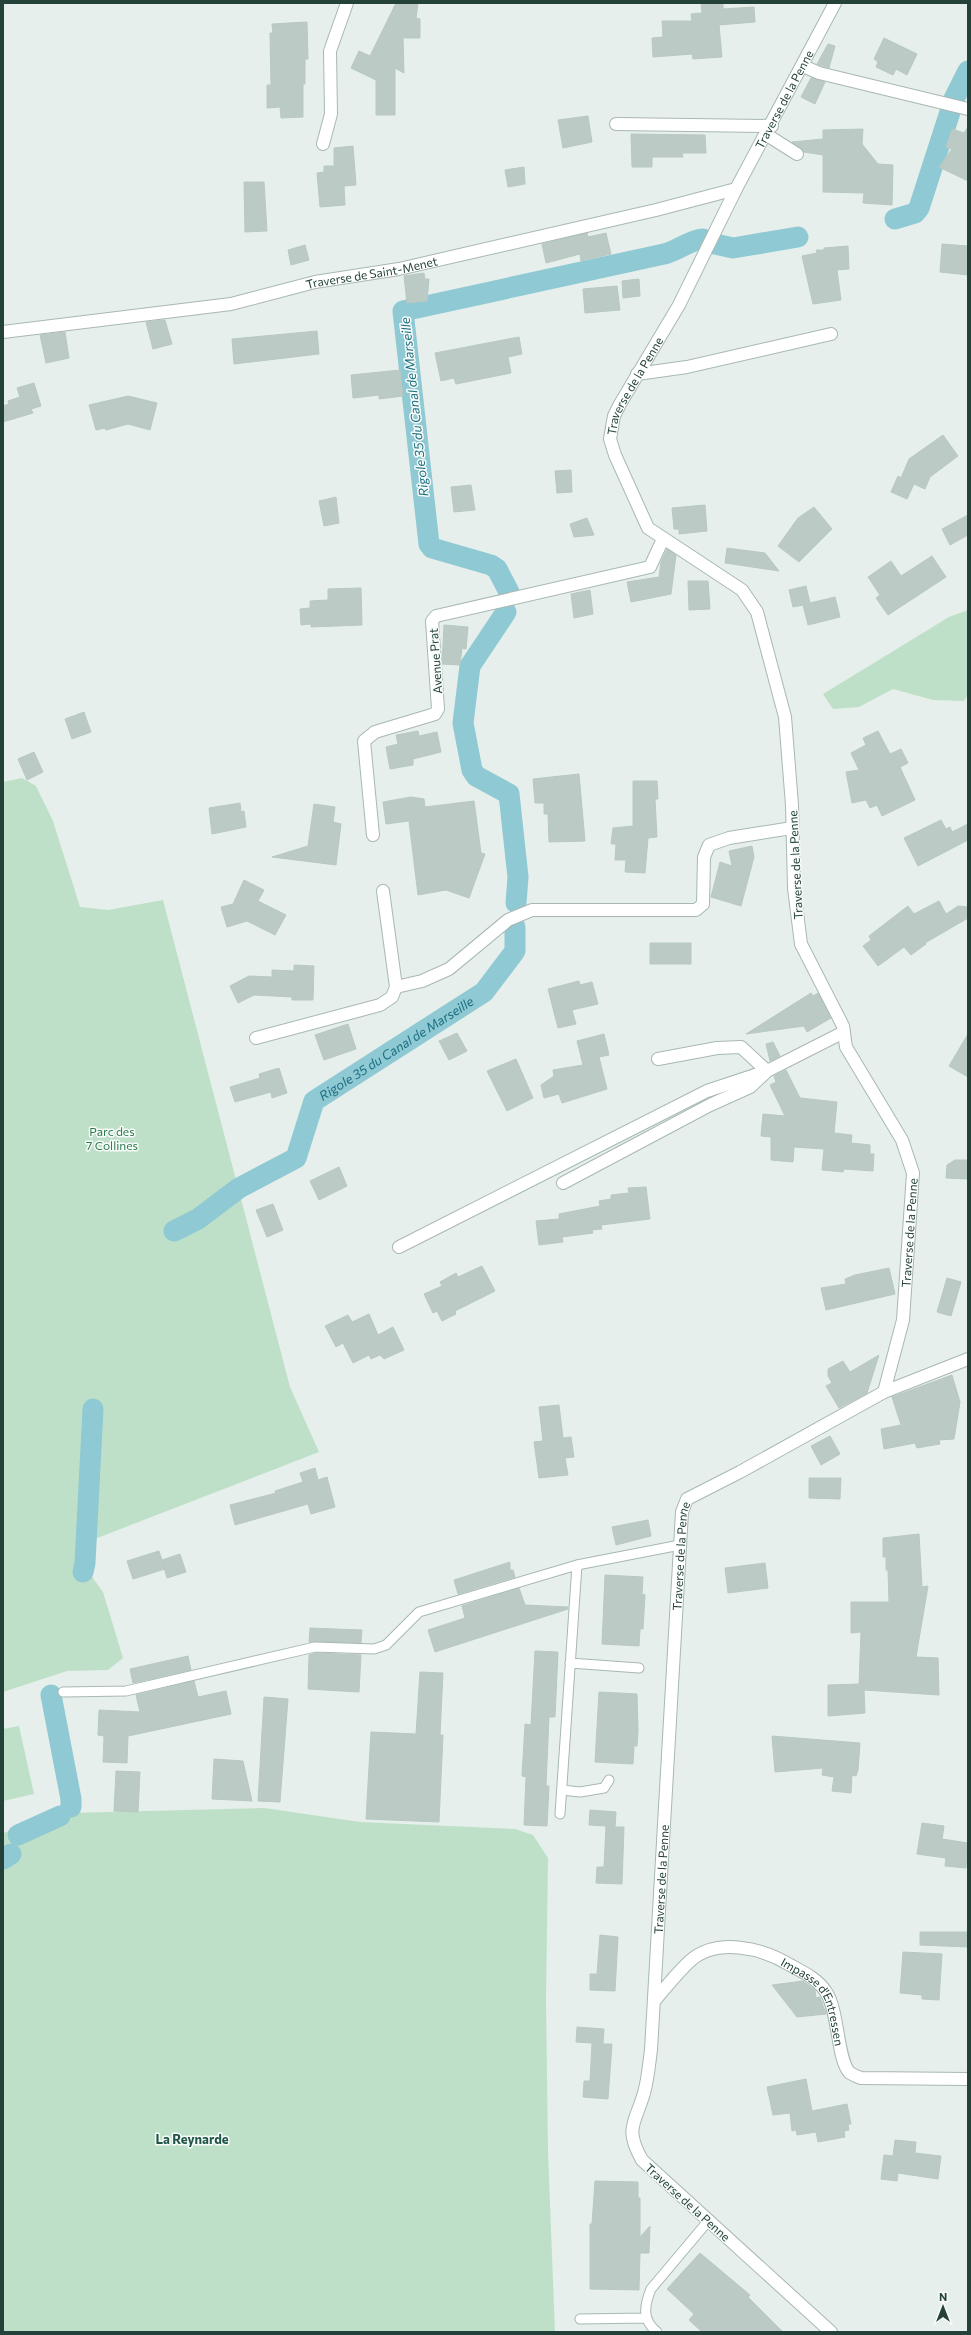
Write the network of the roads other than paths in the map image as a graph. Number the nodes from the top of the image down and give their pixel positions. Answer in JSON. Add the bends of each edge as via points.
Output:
{"nodes":[{"id":1,"x":347,"y":3,"type":"edge"},
{"id":2,"x":835,"y":3,"type":"edge"},
{"id":3,"x":803,"y":66,"type":"junction"},
{"id":4,"x":968,"y":109,"type":"edge"},
{"id":5,"x":616,"y":124,"type":"dead end"},
{"id":6,"x":769,"y":131,"type":"junction"},
{"id":7,"x":323,"y":144,"type":"dead end"},
{"id":8,"x":797,"y":154,"type":"dead end"},
{"id":9,"x":736,"y":190,"type":"junction"},
{"id":10,"x":3,"y":332,"type":"edge"},
{"id":11,"x":831,"y":334,"type":"dead end"},
{"id":12,"x":638,"y":374,"type":"junction"},
{"id":13,"x":663,"y":539,"type":"junction"},
{"id":14,"x":792,"y":828,"type":"junction"},
{"id":15,"x":373,"y":835,"type":"dead end"},
{"id":16,"x":383,"y":891,"type":"dead end"},
{"id":17,"x":396,"y":987,"type":"junction"},
{"id":18,"x":844,"y":1032,"type":"junction"},
{"id":19,"x":256,"y":1038,"type":"dead end"},
{"id":20,"x":658,"y":1059,"type":"dead end"},
{"id":21,"x":767,"y":1071,"type":"junction"},
{"id":22,"x":563,"y":1183,"type":"dead end"},
{"id":23,"x":399,"y":1247,"type":"dead end"},
{"id":24,"x":968,"y":1359,"type":"edge"},
{"id":25,"x":884,"y":1392,"type":"junction"},
{"id":26,"x":680,"y":1545,"type":"junction"},
{"id":27,"x":577,"y":1565,"type":"junction"},
{"id":28,"x":570,"y":1663,"type":"junction"},
{"id":29,"x":639,"y":1668,"type":"dead end"},
{"id":30,"x":63,"y":1692,"type":"dead end"},
{"id":31,"x":609,"y":1780,"type":"dead end"},
{"id":32,"x":562,"y":1790,"type":"junction"},
{"id":33,"x":560,"y":1814,"type":"dead end"},
{"id":34,"x":655,"y":2000,"type":"junction"},
{"id":35,"x":968,"y":2079,"type":"edge"},
{"id":36,"x":709,"y":2220,"type":"junction"},
{"id":37,"x":646,"y":2318,"type":"junction"},
{"id":38,"x":580,"y":2320,"type":"dead end"},
{"id":39,"x":657,"y":2332,"type":"edge"},
{"id":40,"x":831,"y":2332,"type":"edge"}],
"edges":[{"from":1,"to":7,"type":"street","via":[[330,51],[330,114]]},
{"from":2,"to":3,"type":"street","name":"Traverse de la Penne"},
{"from":3,"to":4,"type":"street","via":[[819,73]]},
{"from":3,"to":6,"type":"street","name":"Traverse de la Penne"},
{"from":5,"to":6,"type":"street"},
{"from":6,"to":8,"type":"street"},
{"from":6,"to":9,"type":"street","name":"Traverse de la Penne"},
{"from":9,"to":10,"type":"street","name":"Traverse de Saint-Menet","via":[[407,267],[316,282],[231,304]]},
{"from":9,"to":12,"type":"street","name":"Traverse de la Penne","via":[[679,305]]},
{"from":11,"to":12,"type":"street","via":[[687,367]]},
{"from":12,"to":13,"type":"street","name":"Traverse de la Penne","via":[[614,416],[610,439],[648,528]]},
{"from":13,"to":14,"type":"street","name":"Traverse de la Penne","via":[[742,590],[757,612],[786,717]]},
{"from":13,"to":15,"type":"street","name":"Avenue Prat","via":[[650,567],[436,616],[432,622],[438,709],[435,714],[375,732],[364,741]]},
{"from":14,"to":17,"type":"street","via":[[729,838],[709,845],[704,857],[703,904],[696,910],[532,910],[508,920],[449,969],[422,981]]},
{"from":14,"to":18,"type":"street","name":"Traverse de la Penne","via":[[794,888],[801,944]]},
{"from":16,"to":17,"type":"street"},
{"from":17,"to":19,"type":"street","via":[[392,997],[380,1005]]},
{"from":18,"to":21,"type":"street"},
{"from":18,"to":25,"type":"street","name":"Traverse de la Penne","via":[[846,1047],[902,1140],[913,1173],[903,1320]]},
{"from":20,"to":21,"type":"street","via":[[717,1048],[741,1047]]},
{"from":21,"to":22,"type":"street","via":[[750,1087],[710,1105]]},
{"from":21,"to":23,"type":"street","via":[[707,1091]]},
{"from":24,"to":25,"type":"street"},
{"from":25,"to":26,"type":"street","name":"Traverse de la Penne","via":[[687,1499],[682,1512]]},
{"from":26,"to":27,"type":"lane"},
{"from":26,"to":34,"type":"street","name":"Traverse de la Penne"},
{"from":27,"to":28,"type":"lane"},
{"from":27,"to":30,"type":"lane","via":[[419,1612],[386,1645],[374,1649],[315,1647],[126,1691]]},
{"from":28,"to":29,"type":"lane"},
{"from":28,"to":32,"type":"lane"},
{"from":31,"to":32,"type":"lane","via":[[604,1788],[595,1791]]},
{"from":32,"to":33,"type":"lane"},
{"from":34,"to":35,"type":"street","name":"Impasse d'Entressen","via":[[690,1961],[707,1952],[724,1948],[763,1952],[779,1958],[816,1980],[826,1992],[835,2013],[844,2064],[850,2073],[861,2078]]},
{"from":34,"to":36,"type":"street","name":"Traverse de la Penne","via":[[644,2093],[633,2118],[633,2145],[642,2160]]},
{"from":36,"to":37,"type":"lane","via":[[651,2289],[646,2303]]},
{"from":36,"to":40,"type":"street","name":"Traverse de la Penne"},
{"from":37,"to":38,"type":"lane"},
{"from":37,"to":39,"type":"lane"}]}
